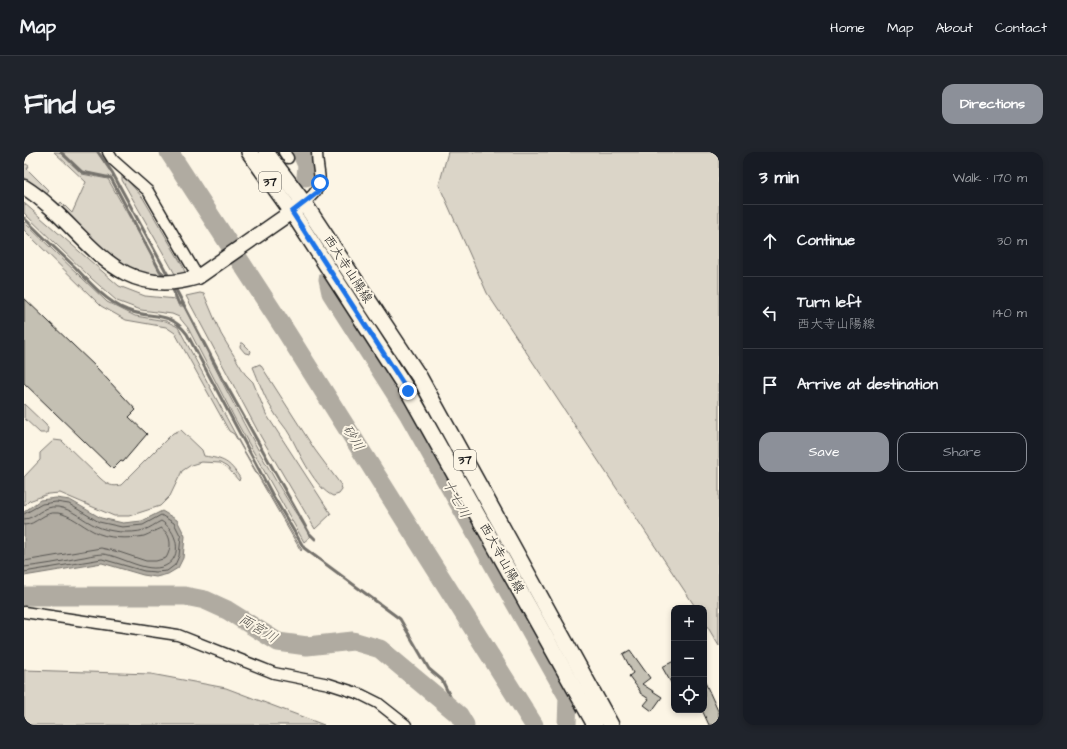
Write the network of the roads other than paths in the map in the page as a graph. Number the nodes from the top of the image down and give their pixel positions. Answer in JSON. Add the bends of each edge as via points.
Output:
{"nodes":[{"id":1,"x":108,"y":152,"type":"edge"},
{"id":2,"x":249,"y":152,"type":"edge"},
{"id":3,"x":266,"y":152,"type":"edge"},
{"id":4,"x":317,"y":152,"type":"edge"},
{"id":5,"x":24,"y":187,"type":"edge"},
{"id":6,"x":304,"y":203,"type":"junction"},
{"id":7,"x":292,"y":212,"type":"junction"},
{"id":8,"x":202,"y":275,"type":"junction"},
{"id":9,"x":24,"y":612,"type":"edge"},
{"id":10,"x":406,"y":725,"type":"edge"},
{"id":11,"x":595,"y":725,"type":"edge"},
{"id":12,"x":611,"y":725,"type":"edge"}],
"edges":[{"from":1,"to":8,"type":"street","via":[[113,160],[148,191]]},
{"from":2,"to":7,"type":"main road","name":"西大寺山陽線","number":"37"},
{"from":3,"to":6,"type":"main road","name":"西大寺山陽線","number":"37"},
{"from":4,"to":6,"type":"street","via":[[320,183],[318,192]]},
{"from":5,"to":8,"type":"street","via":[[122,273],[138,280],[156,283],[184,281]]},
{"from":6,"to":7,"type":"street"},
{"from":6,"to":12,"type":"main road","name":"西大寺山陽線","number":"37","via":[[420,378]]},
{"from":7,"to":8,"type":"street"},
{"from":7,"to":11,"type":"main road","name":"西大寺山陽線","number":"37","via":[[408,391]]},
{"from":9,"to":10,"type":"street","via":[[178,635],[274,673],[329,684],[360,694],[378,703]]}]}
